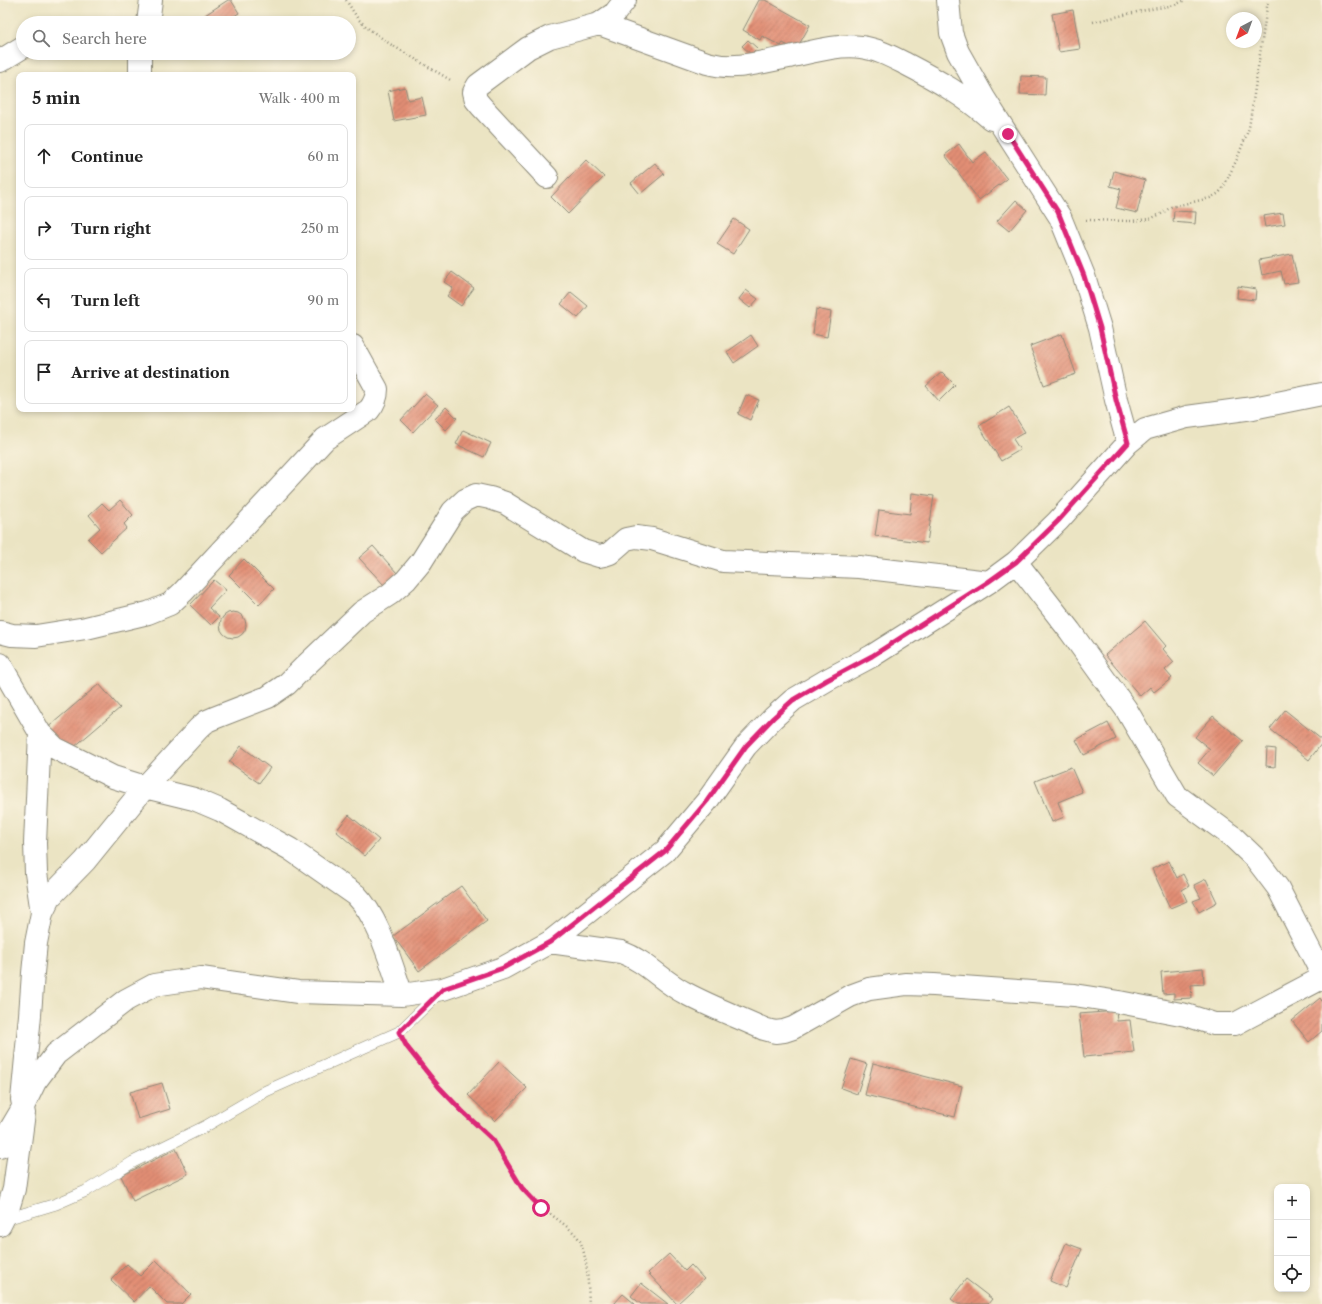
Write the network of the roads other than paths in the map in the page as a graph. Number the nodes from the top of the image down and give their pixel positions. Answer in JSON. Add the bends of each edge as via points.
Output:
{"nodes":[{"id":1,"x":151,"y":0,"type":"edge"},
{"id":2,"x":625,"y":0,"type":"edge"},
{"id":3,"x":948,"y":0,"type":"edge"},
{"id":4,"x":146,"y":16,"type":"edge"},
{"id":5,"x":599,"y":24,"type":"junction"},
{"id":6,"x":16,"y":51,"type":"edge"},
{"id":7,"x":140,"y":60,"type":"edge"},
{"id":8,"x":0,"y":61,"type":"edge"},
{"id":9,"x":140,"y":72,"type":"edge"},
{"id":10,"x":1008,"y":134,"type":"junction"},
{"id":11,"x":547,"y":177,"type":"dead end"},
{"id":12,"x":356,"y":352,"type":"edge"},
{"id":13,"x":1322,"y":394,"type":"edge"},
{"id":14,"x":1128,"y":443,"type":"junction"},
{"id":15,"x":1016,"y":562,"type":"junction"},
{"id":16,"x":988,"y":582,"type":"junction"},
{"id":17,"x":0,"y":632,"type":"edge"},
{"id":18,"x":0,"y":664,"type":"edge"},
{"id":19,"x":40,"y":733,"type":"junction"},
{"id":20,"x":144,"y":786,"type":"junction"},
{"id":21,"x":42,"y":913,"type":"junction"},
{"id":22,"x":550,"y":942,"type":"junction"},
{"id":23,"x":1322,"y":974,"type":"edge"},
{"id":24,"x":1322,"y":978,"type":"edge"},
{"id":25,"x":443,"y":989,"type":"junction"},
{"id":26,"x":402,"y":995,"type":"junction"},
{"id":27,"x":23,"y":1107,"type":"junction"},
{"id":28,"x":0,"y":1147,"type":"edge"},
{"id":29,"x":1,"y":1222,"type":"edge"}],
"edges":[{"from":1,"to":4,"type":"street"},
{"from":2,"to":5,"type":"street","via":[[615,14]]},
{"from":3,"to":10,"type":"street","via":[[951,33],[958,52]]},
{"from":5,"to":10,"type":"street","via":[[726,67],[743,66],[837,47],[861,47],[885,54],[935,79],[972,103]]},
{"from":5,"to":11,"type":"street","via":[[550,37],[528,48],[478,85],[474,92],[481,106]]},
{"from":6,"to":8,"type":"street"},
{"from":7,"to":9,"type":"street"},
{"from":10,"to":14,"type":"street","via":[[1060,217],[1084,276],[1100,328]]},
{"from":12,"to":17,"type":"street","via":[[377,390],[372,406],[325,439],[170,604],[148,613],[86,628],[36,636]]},
{"from":13,"to":14,"type":"street","via":[[1165,422],[1145,429]]},
{"from":14,"to":15,"type":"street","via":[[1058,521]]},
{"from":15,"to":16,"type":"street"},
{"from":15,"to":23,"type":"street","via":[[1070,631],[1126,710],[1177,796],[1233,837],[1256,859],[1278,888]]},
{"from":16,"to":20,"type":"street","via":[[859,567],[723,561],[652,539],[626,539],[610,552],[599,556],[583,551],[505,503],[476,495],[464,500],[453,511],[421,562],[406,580],[362,612],[281,688],[268,697],[207,721],[198,728]]},
{"from":16,"to":22,"type":"street","via":[[872,656],[793,700],[746,746],[707,801],[665,851]]},
{"from":18,"to":19,"type":"street"},
{"from":19,"to":20,"type":"street","via":[[55,748],[72,757],[113,777]]},
{"from":19,"to":21,"type":"street","via":[[35,843]]},
{"from":20,"to":21,"type":"street","via":[[85,861],[50,897]]},
{"from":20,"to":26,"type":"street","via":[[194,799],[220,810],[290,849],[356,895],[375,921]]},
{"from":21,"to":27,"type":"street","via":[[36,951]]},
{"from":22,"to":24,"type":"street","via":[[621,952],[635,957],[684,993],[775,1032],[793,1028],[850,996],[869,989],[906,984],[1074,995],[1186,1015],[1214,1024],[1235,1024]]},
{"from":22,"to":25,"type":"street","via":[[503,968]]},
{"from":25,"to":26,"type":"street"},
{"from":25,"to":29,"type":"lane","via":[[399,1032],[266,1091],[206,1126],[133,1162],[86,1191]]},
{"from":26,"to":27,"type":"street","via":[[298,992],[201,978],[154,985],[126,1000],[56,1054],[35,1082]]},
{"from":27,"to":28,"type":"street"},
{"from":27,"to":29,"type":"street","via":[[14,1189]]}]}
